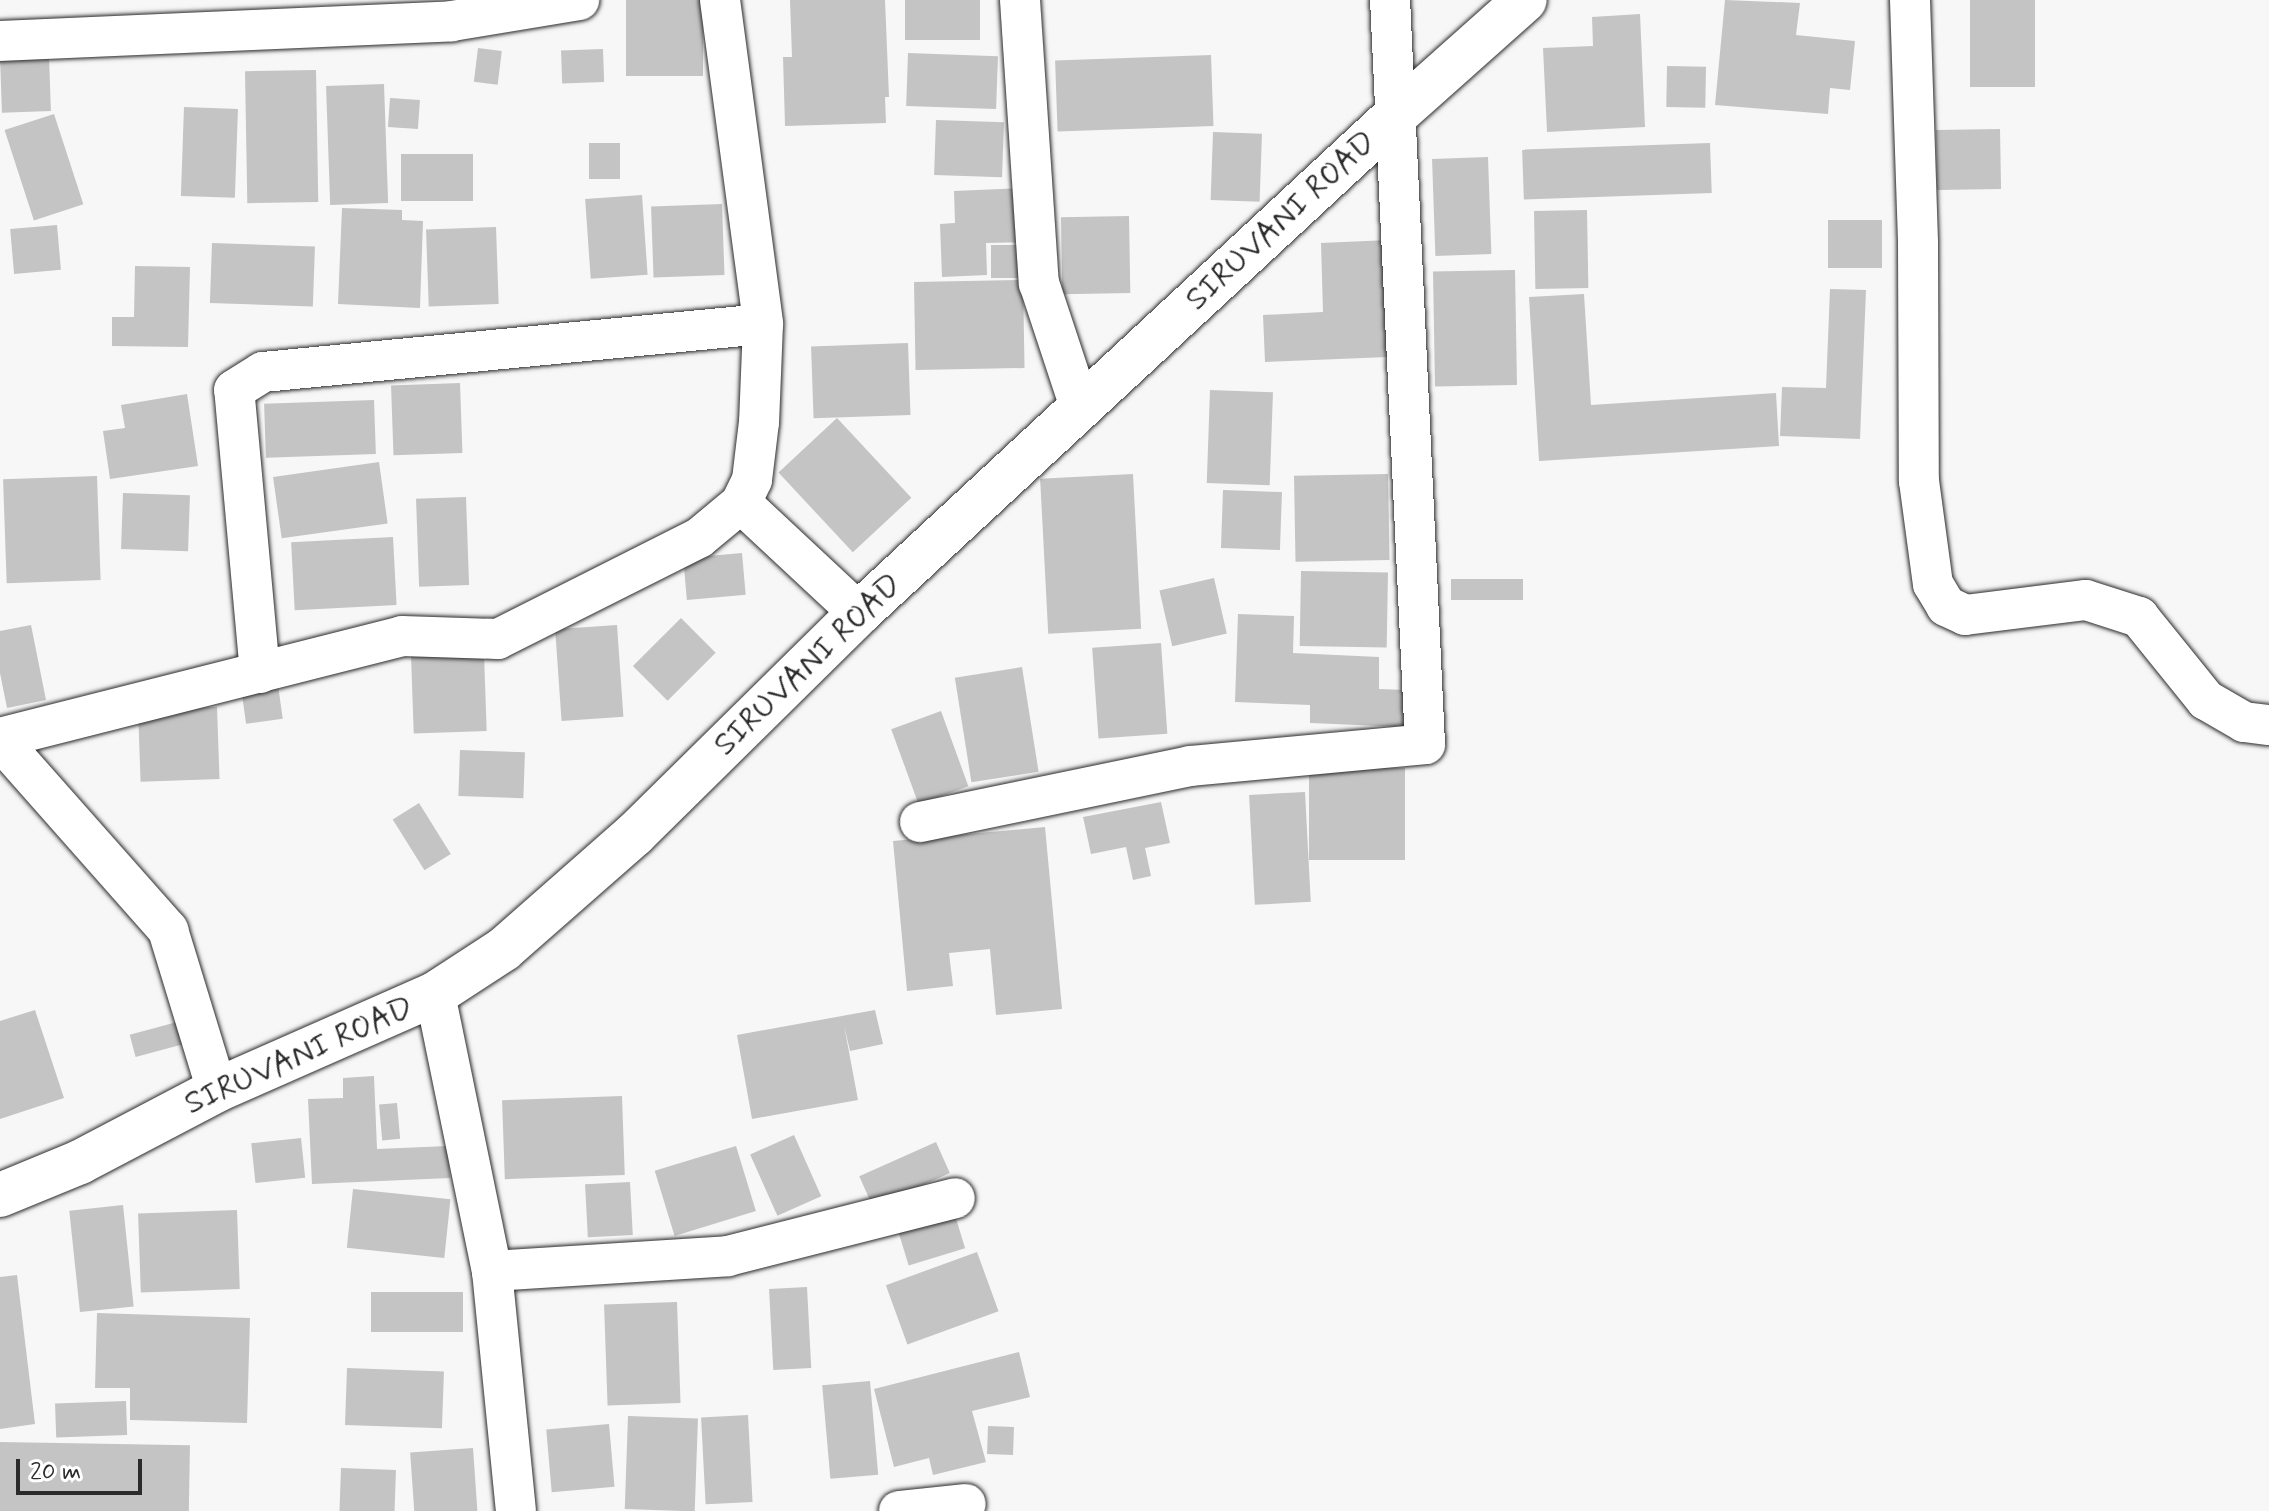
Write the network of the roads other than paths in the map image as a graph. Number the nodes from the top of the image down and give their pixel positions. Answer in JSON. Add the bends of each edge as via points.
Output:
{"nodes":[{"id":1,"x":579,"y":0,"type":"edge"},
{"id":2,"x":720,"y":0,"type":"edge"},
{"id":3,"x":1020,"y":0,"type":"edge"},
{"id":4,"x":1390,"y":0,"type":"edge"},
{"id":5,"x":1525,"y":0,"type":"edge"},
{"id":6,"x":1910,"y":0,"type":"edge"},
{"id":7,"x":448,"y":10,"type":"edge"},
{"id":8,"x":0,"y":41,"type":"edge"},
{"id":9,"x":1397,"y":114,"type":"junction"},
{"id":10,"x":763,"y":324,"type":"junction"},
{"id":11,"x":1080,"y":407,"type":"junction"},
{"id":12,"x":741,"y":503,"type":"junction"},
{"id":13,"x":859,"y":613,"type":"junction"},
{"id":14,"x":260,"y":673,"type":"junction"},
{"id":15,"x":2269,"y":725,"type":"edge"},
{"id":16,"x":0,"y":739,"type":"edge"},
{"id":17,"x":920,"y":822,"type":"dead end"},
{"id":18,"x":435,"y":994,"type":"junction"},
{"id":19,"x":217,"y":1090,"type":"junction"},
{"id":20,"x":0,"y":1195,"type":"edge"},
{"id":21,"x":955,"y":1198,"type":"dead end"},
{"id":22,"x":492,"y":1271,"type":"junction"},
{"id":23,"x":966,"y":1504,"type":"dead end"},
{"id":24,"x":516,"y":1511,"type":"edge"},
{"id":25,"x":899,"y":1511,"type":"edge"}],
"edges":[{"from":1,"to":7,"type":"street"},
{"from":2,"to":10,"type":"street"},
{"from":3,"to":11,"type":"street","via":[[1039,283]]},
{"from":4,"to":9,"type":"street"},
{"from":5,"to":9,"type":"street","name":"SIRUVANI ROAD"},
{"from":6,"to":15,"type":"street","via":[[1919,481],[1933,584],[1946,606],[1965,615],[2086,600],[2139,617],[2206,700],[2244,722]]},
{"from":7,"to":8,"type":"street"},
{"from":9,"to":11,"type":"street","name":"SIRUVANI ROAD"},
{"from":9,"to":17,"type":"street","via":[[1425,744],[1190,766]]},
{"from":10,"to":12,"type":"street","via":[[752,480]]},
{"from":10,"to":14,"type":"street","via":[[263,372],[234,390]]},
{"from":11,"to":13,"type":"street","name":"SIRUVANI ROAD"},
{"from":12,"to":13,"type":"street"},
{"from":12,"to":14,"type":"street","via":[[699,538],[498,639],[402,636]]},
{"from":13,"to":18,"type":"street","name":"SIRUVANI ROAD","via":[[635,834],[504,949]]},
{"from":14,"to":16,"type":"street"},
{"from":16,"to":19,"type":"street","via":[[168,930]]},
{"from":18,"to":19,"type":"street","name":"SIRUVANI ROAD"},
{"from":18,"to":22,"type":"street"},
{"from":19,"to":20,"type":"street","name":"SIRUVANI ROAD","via":[[80,1162]]},
{"from":21,"to":22,"type":"street","via":[[728,1256]]},
{"from":22,"to":24,"type":"street"},
{"from":23,"to":25,"type":"street"}]}
